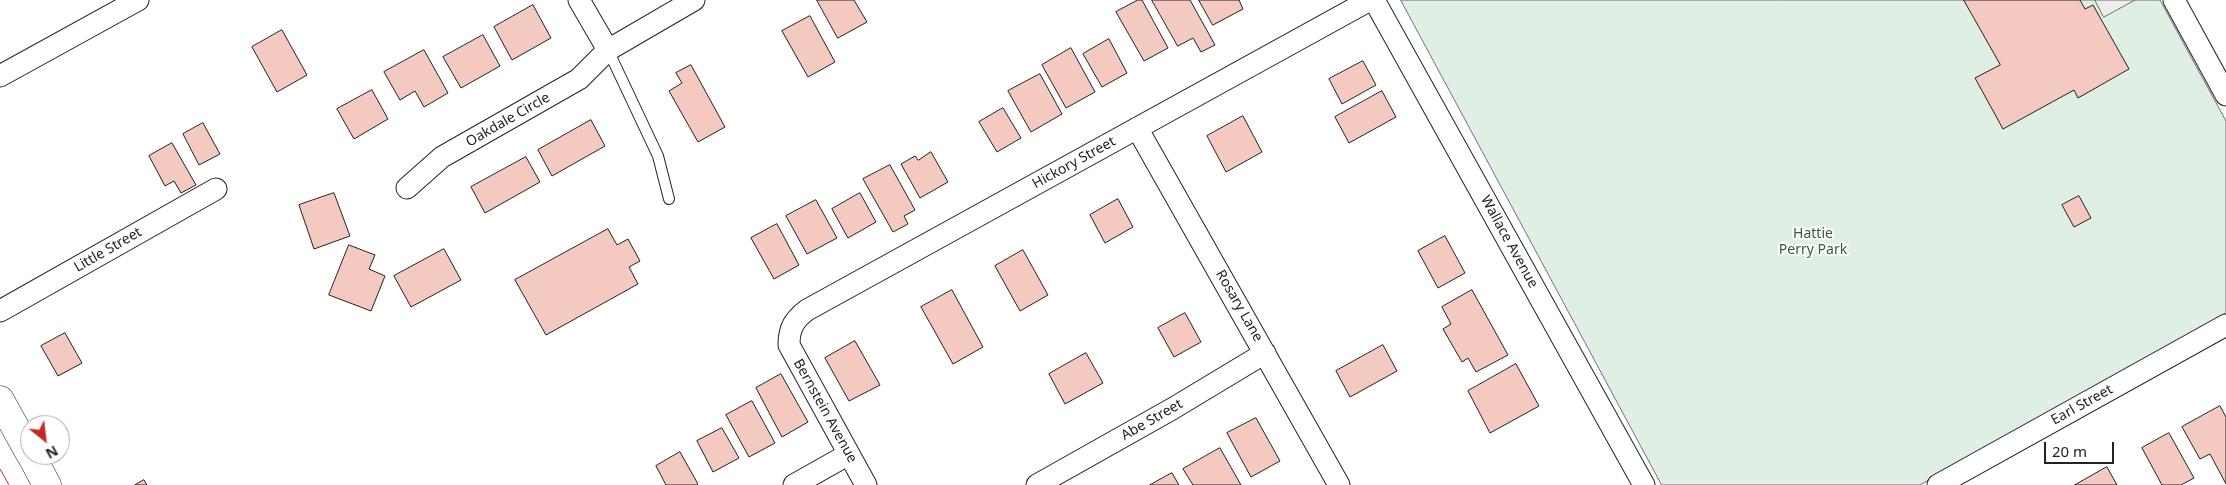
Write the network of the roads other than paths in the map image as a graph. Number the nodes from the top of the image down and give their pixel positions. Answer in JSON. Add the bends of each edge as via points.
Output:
{"nodes":[{"id":1,"x":138,"y":0,"type":"edge"},
{"id":2,"x":580,"y":0,"type":"edge"},
{"id":3,"x":694,"y":0,"type":"edge"},
{"id":4,"x":1372,"y":0,"type":"edge"},
{"id":5,"x":2174,"y":0,"type":"edge"},
{"id":6,"x":608,"y":50,"type":"junction"},
{"id":7,"x":0,"y":76,"type":"edge"},
{"id":8,"x":2226,"y":95,"type":"edge"},
{"id":9,"x":1137,"y":128,"type":"junction"},
{"id":10,"x":406,"y":188,"type":"dead end"},
{"id":11,"x":216,"y":189,"type":"dead end"},
{"id":12,"x":669,"y":199,"type":"dead end"},
{"id":13,"x":0,"y":311,"type":"edge"},
{"id":14,"x":2226,"y":325,"type":"edge"},
{"id":15,"x":789,"y":336,"type":"joint"},
{"id":16,"x":1265,"y":353,"type":"junction"},
{"id":17,"x":0,"y":400,"type":"edge"},
{"id":18,"x":20,"y":437,"type":"edge"},
{"id":19,"x":849,"y":454,"type":"junction"},
{"id":20,"x":36,"y":465,"type":"edge"},
{"id":21,"x":47,"y":485,"type":"edge"},
{"id":22,"x":794,"y":485,"type":"edge"},
{"id":23,"x":866,"y":485,"type":"edge"},
{"id":24,"x":1037,"y":485,"type":"edge"},
{"id":25,"x":1339,"y":485,"type":"edge"},
{"id":26,"x":1644,"y":485,"type":"edge"},
{"id":27,"x":1938,"y":485,"type":"edge"}],
"edges":[{"from":1,"to":7,"type":"street"},
{"from":2,"to":6,"type":"street"},
{"from":3,"to":6,"type":"street","name":"Oakdale Circle"},
{"from":4,"to":9,"type":"street","name":"Hickory Street"},
{"from":4,"to":26,"type":"street","name":"Wallace Avenue"},
{"from":5,"to":8,"type":"street"},
{"from":6,"to":10,"type":"street","name":"Oakdale Circle","via":[[579,79],[442,157]]},
{"from":6,"to":12,"type":"lane","via":[[658,156]]},
{"from":9,"to":15,"type":"street","name":"Hickory Street","via":[[807,310],[796,319]]},
{"from":9,"to":16,"type":"street","name":"Rosary Lane"},
{"from":11,"to":13,"type":"street","name":"Little Street"},
{"from":14,"to":27,"type":"street","name":"Earl Street"},
{"from":15,"to":19,"type":"street","name":"Bernstein Avenue","via":[[789,345]]},
{"from":16,"to":24,"type":"street","name":"Abe Street"},
{"from":16,"to":25,"type":"street","name":"Rosary Lane"},
{"from":17,"to":18,"type":"main road"},
{"from":19,"to":22,"type":"street"},
{"from":19,"to":23,"type":"street","name":"Bernstein Avenue"},
{"from":20,"to":21,"type":"main road"}]}
